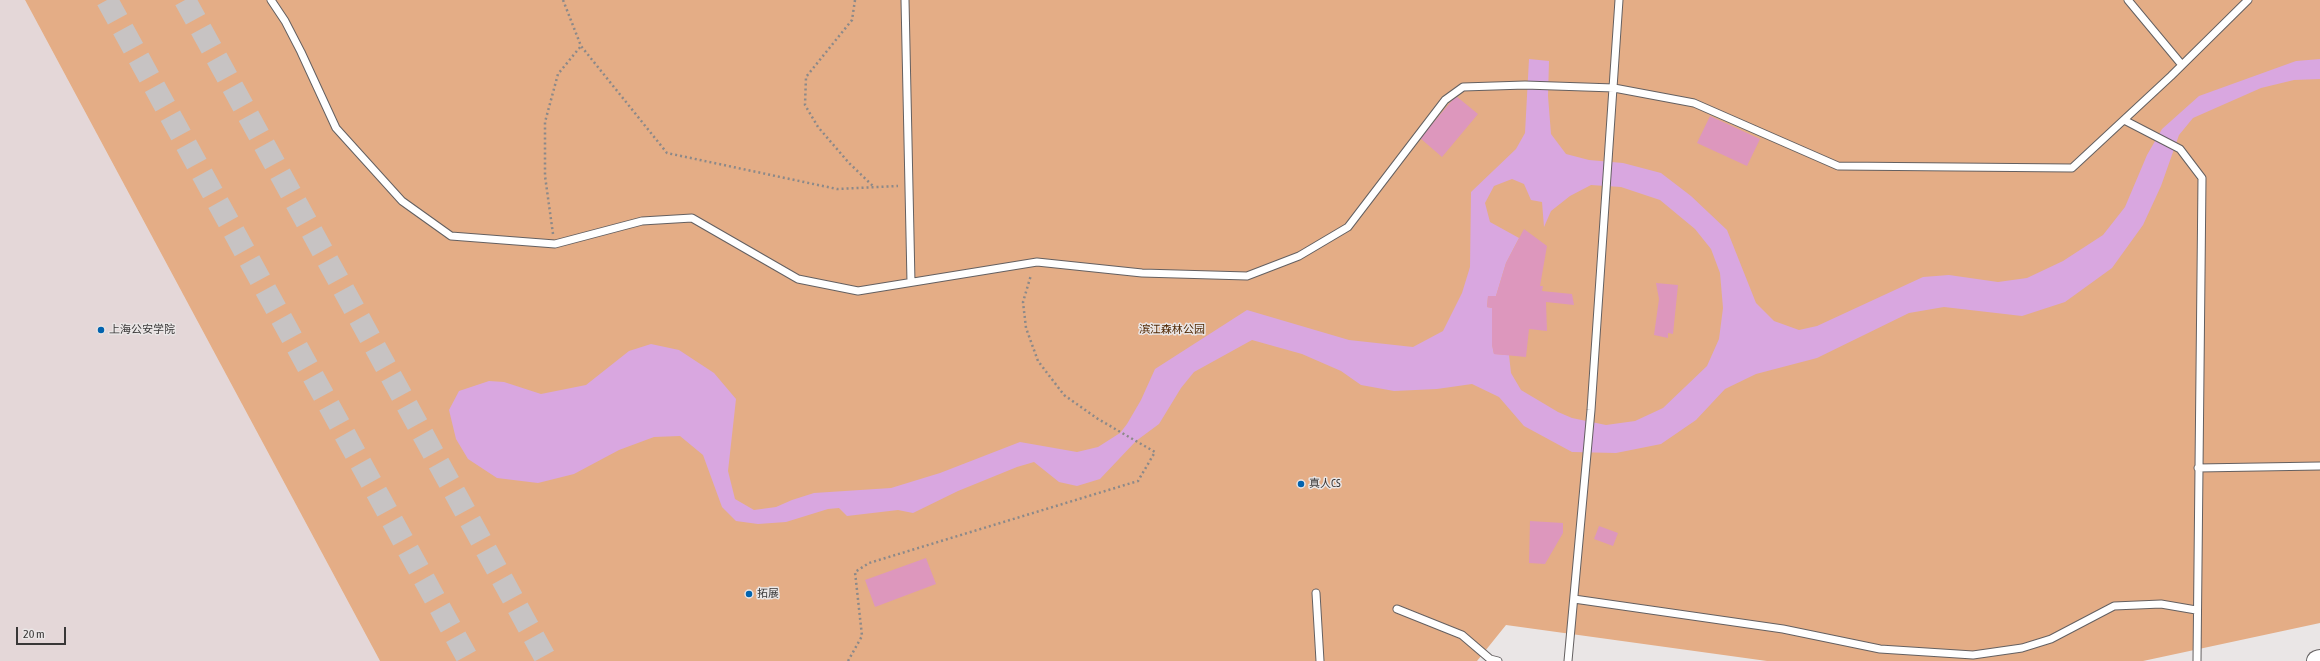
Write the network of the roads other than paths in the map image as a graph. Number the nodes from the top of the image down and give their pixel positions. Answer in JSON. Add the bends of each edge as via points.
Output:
{"nodes":[{"id":1,"x":271,"y":0,"type":"edge"},
{"id":2,"x":905,"y":0,"type":"edge"},
{"id":3,"x":1619,"y":0,"type":"edge"},
{"id":4,"x":2128,"y":0,"type":"edge"},
{"id":5,"x":2248,"y":0,"type":"edge"},
{"id":6,"x":2182,"y":65,"type":"junction"},
{"id":7,"x":1614,"y":88,"type":"junction"},
{"id":8,"x":2124,"y":120,"type":"junction"},
{"id":9,"x":911,"y":282,"type":"junction"},
{"id":10,"x":2320,"y":466,"type":"edge"},
{"id":11,"x":2198,"y":468,"type":"junction"},
{"id":12,"x":1316,"y":593,"type":"dead end"},
{"id":13,"x":1574,"y":599,"type":"junction"},
{"id":14,"x":1397,"y":609,"type":"dead end"},
{"id":15,"x":2196,"y":610,"type":"junction"},
{"id":16,"x":2320,"y":660,"type":"edge"},
{"id":17,"x":1320,"y":661,"type":"edge"},
{"id":18,"x":1498,"y":661,"type":"edge"},
{"id":19,"x":1568,"y":661,"type":"edge"},
{"id":20,"x":2197,"y":661,"type":"edge"},
{"id":21,"x":2317,"y":661,"type":"edge"}],
"edges":[{"from":1,"to":9,"type":"lane","via":[[301,52],[336,128],[402,201],[451,236],[555,244],[642,221],[692,218],[798,279],[858,291]]},
{"from":2,"to":9,"type":"lane"},
{"from":3,"to":7,"type":"lane"},
{"from":4,"to":6,"type":"lane"},
{"from":5,"to":6,"type":"lane"},
{"from":6,"to":8,"type":"lane"},
{"from":7,"to":8,"type":"lane","via":[[1694,103],[1838,166],[2072,168]]},
{"from":7,"to":9,"type":"lane","via":[[1551,85],[1464,87],[1445,100],[1348,227],[1298,256],[1247,276],[1142,273],[1034,263]]},
{"from":7,"to":13,"type":"lane","via":[[1591,410]]},
{"from":8,"to":11,"type":"lane","via":[[2180,149],[2202,178]]},
{"from":10,"to":11,"type":"lane"},
{"from":11,"to":15,"type":"lane"},
{"from":12,"to":17,"type":"lane"},
{"from":13,"to":15,"type":"lane","via":[[1783,629],[1880,649],[1972,655],[2022,648],[2051,639],[2114,606],[2161,604]]},
{"from":13,"to":19,"type":"lane"},
{"from":14,"to":18,"type":"lane","via":[[1462,635],[1490,660]]},
{"from":15,"to":20,"type":"lane"},
{"from":16,"to":21,"type":"street"}]}
